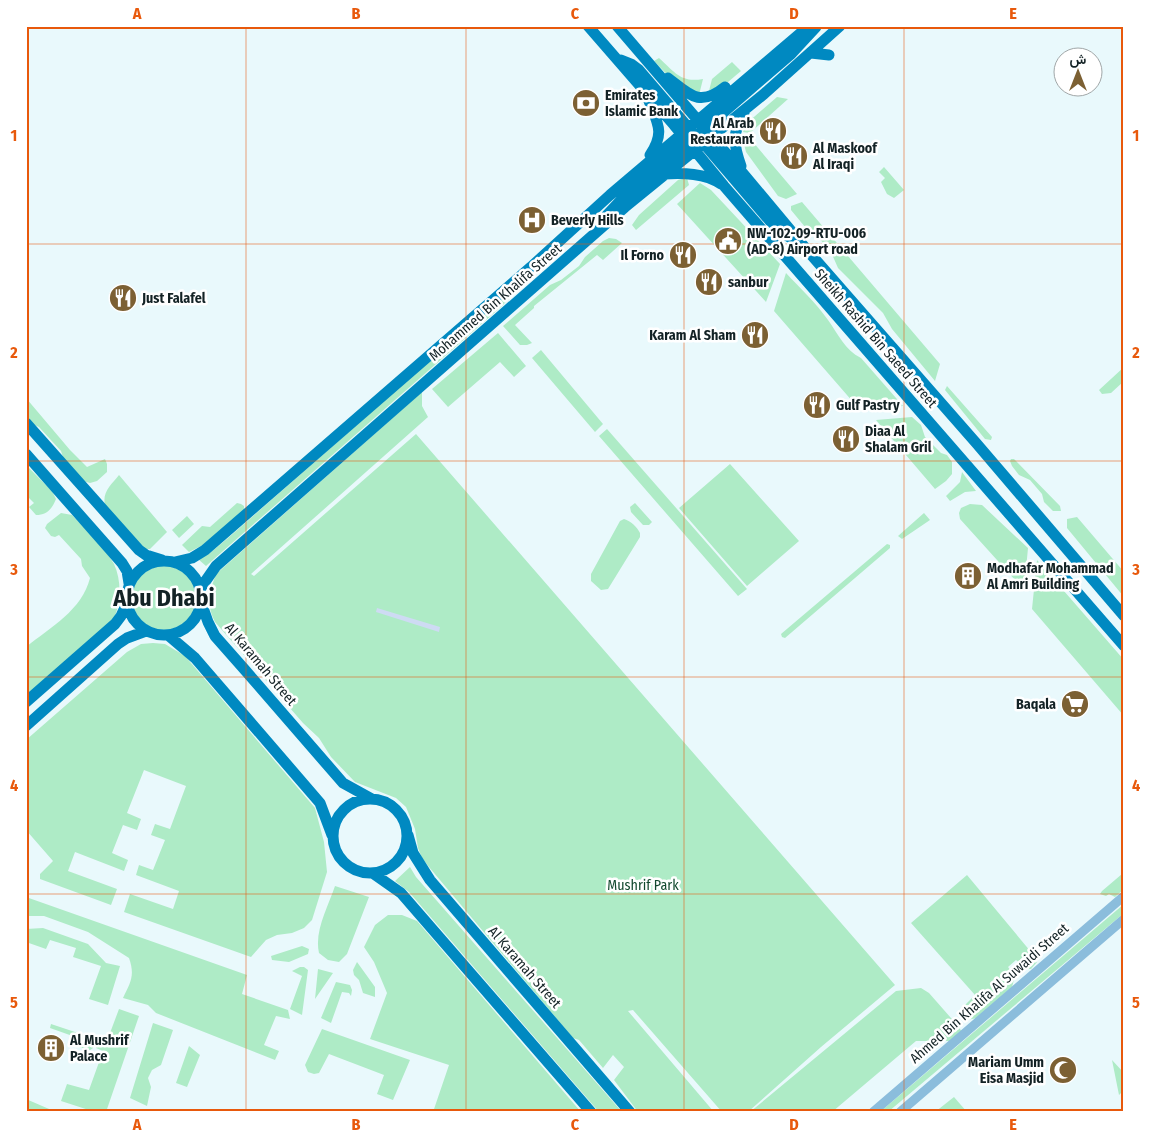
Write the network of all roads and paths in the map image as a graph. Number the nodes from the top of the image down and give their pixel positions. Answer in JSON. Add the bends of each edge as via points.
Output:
{"nodes":[{"id":1,"x":588,"y":26,"type":"edge"},
{"id":2,"x":617,"y":26,"type":"edge"},
{"id":3,"x":809,"y":26,"type":"edge"},
{"id":4,"x":816,"y":26,"type":"edge"},
{"id":5,"x":840,"y":26,"type":"edge"},
{"id":6,"x":811,"y":53,"type":"junction"},
{"id":7,"x":829,"y":55,"type":"dead end"},
{"id":8,"x":616,"y":58,"type":"junction"},
{"id":9,"x":652,"y":68,"type":"junction"},
{"id":10,"x":753,"y":73,"type":"junction"},
{"id":11,"x":646,"y":92,"type":"junction"},
{"id":12,"x":747,"y":108,"type":"junction"},
{"id":13,"x":696,"y":135,"type":"junction"},
{"id":14,"x":641,"y":169,"type":"junction"},
{"id":15,"x":664,"y":174,"type":"junction"},
{"id":16,"x":746,"y":177,"type":"junction"},
{"id":17,"x":724,"y":186,"type":"junction"},
{"id":18,"x":599,"y":230,"type":"junction"},
{"id":19,"x":799,"y":241,"type":"junction"},
{"id":20,"x":26,"y":423,"type":"edge"},
{"id":21,"x":26,"y":454,"type":"edge"},
{"id":22,"x":169,"y":561,"type":"junction"},
{"id":23,"x":129,"y":583,"type":"junction"},
{"id":24,"x":200,"y":589,"type":"junction"},
{"id":25,"x":201,"y":602,"type":"junction"},
{"id":26,"x":127,"y":603,"type":"junction"},
{"id":27,"x":1124,"y":616,"type":"edge"},
{"id":28,"x":146,"y":630,"type":"junction"},
{"id":29,"x":168,"y":635,"type":"junction"},
{"id":30,"x":1124,"y":646,"type":"edge"},
{"id":31,"x":26,"y":702,"type":"edge"},
{"id":32,"x":26,"y":726,"type":"edge"},
{"id":33,"x":372,"y":799,"type":"junction"},
{"id":34,"x":332,"y":835,"type":"junction"},
{"id":35,"x":408,"y":835,"type":"junction"},
{"id":36,"x":374,"y":874,"type":"junction"},
{"id":37,"x":1124,"y":896,"type":"edge"},
{"id":38,"x":1124,"y":919,"type":"edge"},
{"id":39,"x":591,"y":1112,"type":"edge"},
{"id":40,"x":630,"y":1112,"type":"edge"},
{"id":41,"x":873,"y":1112,"type":"edge"},
{"id":42,"x":900,"y":1112,"type":"edge"}],
"edges":[{"from":1,"to":8,"type":"main road","name":"Sheikh Rashid Bin Saeed Street"},
{"from":2,"to":9,"type":"main road","name":"Sheikh Rashid Bin Saeed Street"},
{"from":3,"to":10,"type":"main road","name":"Mohammed Bin Khalifa Street"},
{"from":4,"to":13,"type":"main road","via":[[791,54]]},
{"from":5,"to":6,"type":"main road","name":"Mohammed Bin Khalifa Street"},
{"from":6,"to":7,"type":"main road"},
{"from":6,"to":12,"type":"main road","name":"Mohammed Bin Khalifa Street"},
{"from":8,"to":11,"type":"main road","name":"Sheikh Rashid Bin Saeed Street"},
{"from":8,"to":13,"type":"main road","via":[[639,70]]},
{"from":9,"to":10,"type":"main road","via":[[699,98],[714,96],[738,78]]},
{"from":9,"to":13,"type":"main road","name":"Sheikh Rashid Bin Saeed Street"},
{"from":10,"to":13,"type":"main road","name":"Mohammed Bin Khalifa Street"},
{"from":11,"to":13,"type":"main road","name":"Sheikh Rashid Bin Saeed Street"},
{"from":11,"to":14,"type":"main road","via":[[660,134]]},
{"from":12,"to":13,"type":"main road","name":"Mohammed Bin Khalifa Street"},
{"from":12,"to":16,"type":"main road","via":[[734,138]]},
{"from":13,"to":14,"type":"main road","name":"Mohammed Bin Khalifa Street"},
{"from":13,"to":15,"type":"main road","name":"Mohammed Bin Khalifa Street"},
{"from":13,"to":16,"type":"main road","name":"Sheikh Rashid Bin Saeed Street"},
{"from":13,"to":17,"type":"main road","name":"Sheikh Rashid Bin Saeed Street"},
{"from":13,"to":18,"type":"main road","via":[[614,207]]},
{"from":13,"to":19,"type":"main road","via":[[776,227]]},
{"from":14,"to":22,"type":"main road","name":"Mohammed Bin Khalifa Street","via":[[205,550],[192,558]]},
{"from":15,"to":17,"type":"main road","via":[[701,176]]},
{"from":15,"to":18,"type":"main road","name":"Mohammed Bin Khalifa Street"},
{"from":16,"to":19,"type":"main road","name":"Sheikh Rashid Bin Saeed Street"},
{"from":17,"to":30,"type":"main road","name":"Sheikh Rashid Bin Saeed Street"},
{"from":18,"to":24,"type":"main road","name":"Mohammed Bin Khalifa Street","via":[[216,566]]},
{"from":19,"to":27,"type":"main road","name":"Sheikh Rashid Bin Saeed Street"},
{"from":20,"to":22,"type":"main road","via":[[139,550]]},
{"from":21,"to":23,"type":"main road","via":[[122,563]]},
{"from":22,"to":23,"type":"main road","via":[[143,566]]},
{"from":22,"to":24,"type":"main road","via":[[186,568]]},
{"from":23,"to":26,"type":"main road"},
{"from":24,"to":25,"type":"main road"},
{"from":25,"to":29,"type":"main road","via":[[190,624]]},
{"from":25,"to":33,"type":"main road","name":"Al Karamah Street","via":[[215,636],[343,783]]},
{"from":26,"to":28,"type":"main road","via":[[137,624]]},
{"from":26,"to":31,"type":"main road","via":[[116,624]]},
{"from":28,"to":29,"type":"main road"},
{"from":28,"to":32,"type":"main road","via":[[118,644]]},
{"from":29,"to":34,"type":"main road","via":[[195,658],[320,803]]},
{"from":33,"to":34,"type":"main road","via":[[353,803],[345,809],[334,825]]},
{"from":33,"to":35,"type":"main road","via":[[397,810]]},
{"from":34,"to":36,"type":"main road","via":[[343,863],[357,871]]},
{"from":35,"to":36,"type":"main road","via":[[402,856],[385,871]]},
{"from":35,"to":40,"type":"main road","name":"Al Karamah Street","via":[[412,853],[430,880]]},
{"from":36,"to":39,"type":"main road","via":[[401,893]]},
{"from":37,"to":41,"type":"street","name":"Ahmed Bin Khalifa Al Suwaidi Street"},
{"from":38,"to":42,"type":"street"}]}
